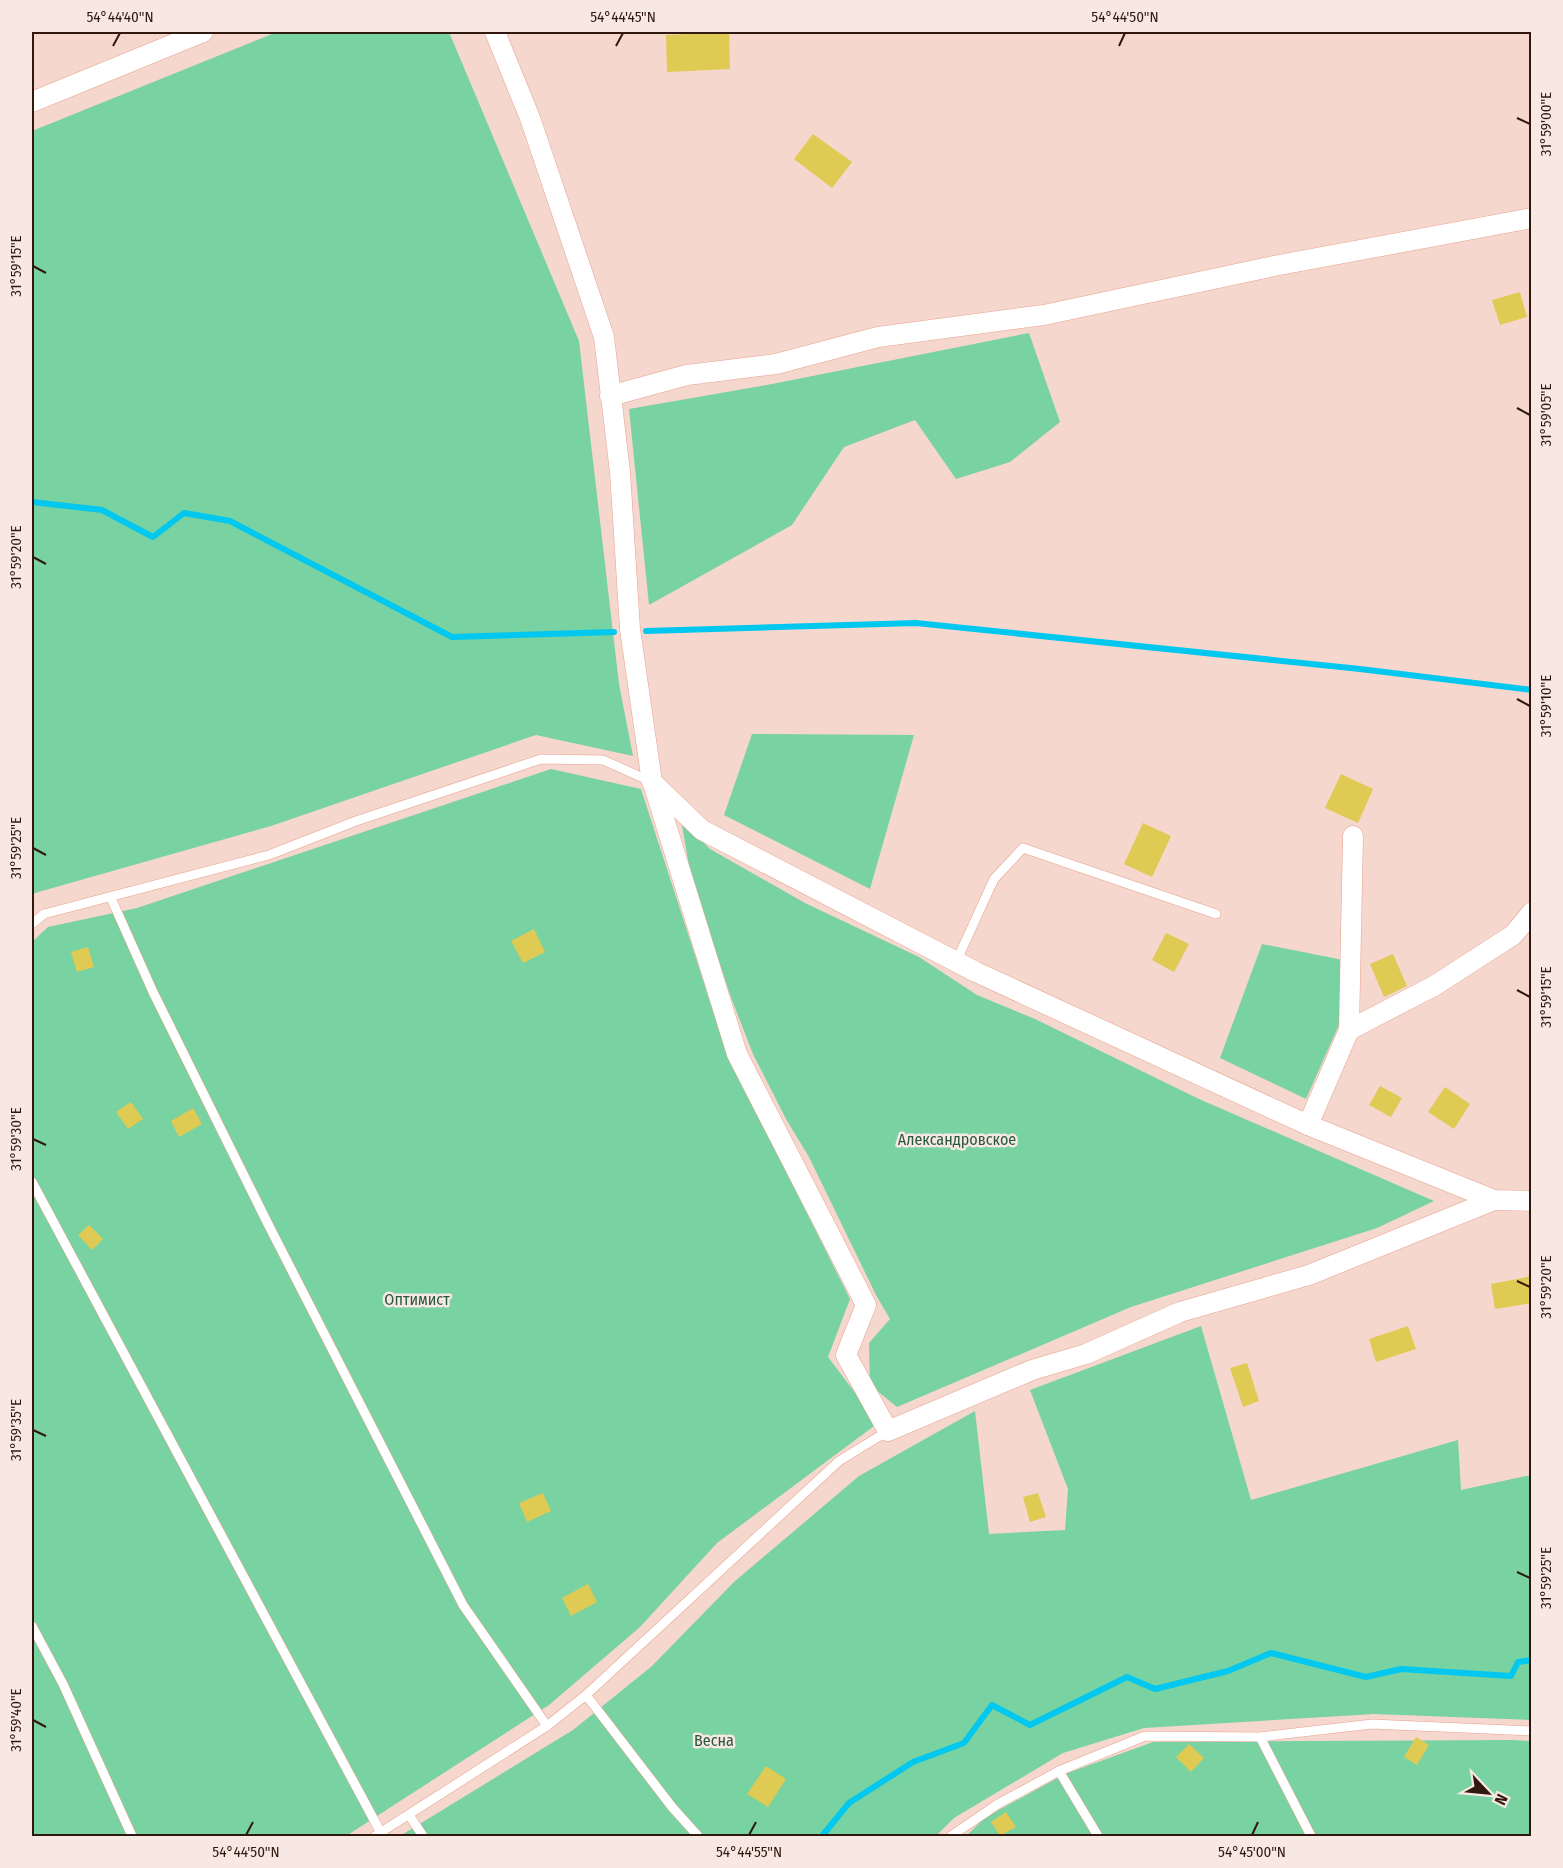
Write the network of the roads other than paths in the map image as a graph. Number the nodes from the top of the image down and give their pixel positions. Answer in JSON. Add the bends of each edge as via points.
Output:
{"nodes":[{"id":1,"x":203,"y":32,"type":"edge"},
{"id":2,"x":495,"y":32,"type":"edge"},
{"id":3,"x":32,"y":102,"type":"edge"},
{"id":4,"x":1532,"y":218,"type":"edge"},
{"id":5,"x":610,"y":396,"type":"junction"},
{"id":6,"x":652,"y":782,"type":"junction"},
{"id":7,"x":1353,"y":836,"type":"dead end"},
{"id":8,"x":111,"y":898,"type":"junction"},
{"id":9,"x":1532,"y":912,"type":"edge"},
{"id":10,"x":1216,"y":914,"type":"dead end"},
{"id":11,"x":32,"y":924,"type":"edge"},
{"id":12,"x":956,"y":962,"type":"junction"},
{"id":13,"x":1349,"y":1030,"type":"junction"},
{"id":14,"x":1308,"y":1125,"type":"junction"},
{"id":15,"x":32,"y":1182,"type":"edge"},
{"id":16,"x":1494,"y":1200,"type":"junction"},
{"id":17,"x":1532,"y":1202,"type":"edge"},
{"id":18,"x":888,"y":1431,"type":"junction"},
{"id":19,"x":32,"y":1626,"type":"edge"},
{"id":20,"x":586,"y":1695,"type":"junction"},
{"id":21,"x":547,"y":1726,"type":"junction"},
{"id":22,"x":1532,"y":1731,"type":"edge"},
{"id":23,"x":1260,"y":1737,"type":"junction"},
{"id":24,"x":1059,"y":1771,"type":"junction"},
{"id":25,"x":409,"y":1815,"type":"junction"},
{"id":26,"x":378,"y":1835,"type":"edge"},
{"id":27,"x":132,"y":1836,"type":"edge"},
{"id":28,"x":423,"y":1836,"type":"edge"},
{"id":29,"x":698,"y":1836,"type":"edge"},
{"id":30,"x":951,"y":1836,"type":"edge"},
{"id":31,"x":1098,"y":1836,"type":"edge"},
{"id":32,"x":1311,"y":1836,"type":"edge"}],
"edges":[{"from":1,"to":3,"type":"street"},
{"from":2,"to":5,"type":"street","via":[[530,117],[604,337]]},
{"from":4,"to":5,"type":"street","via":[[1274,266],[1044,315],[879,337],[776,364],[687,375]]},
{"from":5,"to":6,"type":"street","via":[[620,472],[630,629]]},
{"from":6,"to":8,"type":"lane","via":[[603,760],[541,759],[356,820],[268,855]]},
{"from":6,"to":12,"type":"street","via":[[702,830]]},
{"from":6,"to":18,"type":"street","via":[[737,1054],[866,1305],[846,1355]]},
{"from":7,"to":13,"type":"street"},
{"from":8,"to":11,"type":"lane","via":[[44,914]]},
{"from":8,"to":21,"type":"lane","via":[[263,1214],[463,1605]]},
{"from":9,"to":13,"type":"street","via":[[1513,935],[1434,986]]},
{"from":10,"to":12,"type":"lane","via":[[1023,848],[994,879]]},
{"from":12,"to":14,"type":"street"},
{"from":13,"to":14,"type":"street"},
{"from":14,"to":16,"type":"street"},
{"from":15,"to":26,"type":"lane"},
{"from":16,"to":17,"type":"street"},
{"from":16,"to":18,"type":"street","via":[[1309,1275],[1180,1312]]},
{"from":18,"to":20,"type":"lane","via":[[839,1461]]},
{"from":19,"to":27,"type":"lane","via":[[63,1684]]},
{"from":20,"to":21,"type":"lane"},
{"from":20,"to":29,"type":"lane"},
{"from":21,"to":25,"type":"lane"},
{"from":22,"to":23,"type":"lane","via":[[1372,1724]]},
{"from":23,"to":24,"type":"lane","via":[[1145,1736]]},
{"from":23,"to":32,"type":"lane"},
{"from":24,"to":30,"type":"lane","via":[[998,1804]]},
{"from":24,"to":31,"type":"lane"},
{"from":25,"to":26,"type":"lane"},
{"from":25,"to":28,"type":"lane"}]}
